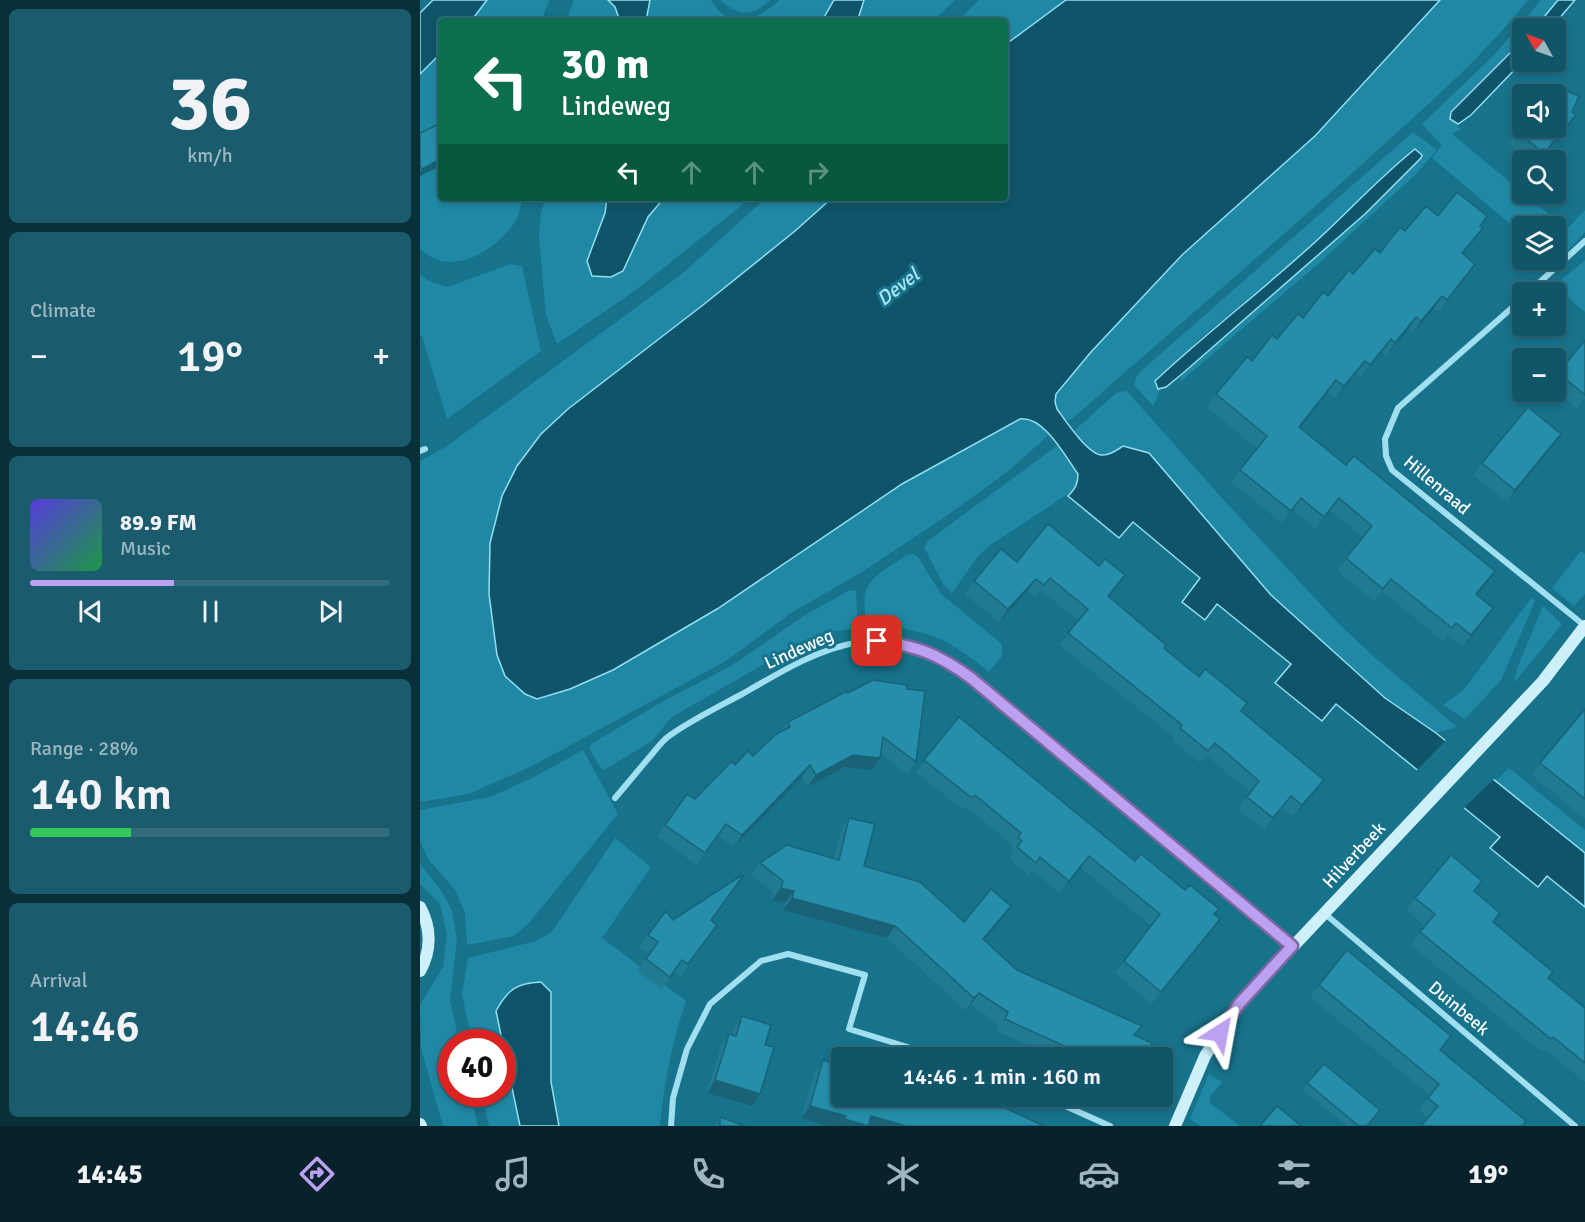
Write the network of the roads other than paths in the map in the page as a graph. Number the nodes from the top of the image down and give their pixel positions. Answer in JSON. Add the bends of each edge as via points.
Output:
{"nodes":[{"id":1,"x":1585,"y":241,"type":"edge"},
{"id":2,"x":1540,"y":282,"type":"edge"},
{"id":3,"x":1512,"y":308,"type":"edge"},
{"id":4,"x":1585,"y":626,"type":"edge"},
{"id":5,"x":615,"y":798,"type":"dead end"},
{"id":6,"x":420,"y":907,"type":"edge"},
{"id":7,"x":1324,"y":914,"type":"junction"},
{"id":8,"x":1292,"y":946,"type":"junction"},
{"id":9,"x":420,"y":971,"type":"edge"},
{"id":10,"x":907,"y":1047,"type":"edge"},
{"id":11,"x":1068,"y":1107,"type":"edge"},
{"id":12,"x":671,"y":1126,"type":"edge"},
{"id":13,"x":1110,"y":1126,"type":"edge"},
{"id":14,"x":1176,"y":1126,"type":"edge"},
{"id":15,"x":1575,"y":1126,"type":"edge"}],
"edges":[{"from":1,"to":2,"type":"street"},
{"from":3,"to":4,"type":"street","name":"Hillenraad","via":[[1398,408],[1384,439],[1386,456],[1392,470]]},
{"from":4,"to":7,"type":"street","name":"Hilverbeek","via":[[1543,681]]},
{"from":5,"to":8,"type":"street","name":"Lindeweg","via":[[667,737],[804,660],[839,645],[863,642],[921,649],[948,661],[971,678]]},
{"from":6,"to":9,"type":"street","via":[[429,935]]},
{"from":7,"to":8,"type":"street","name":"Hilverbeek"},
{"from":7,"to":15,"type":"street","name":"Duinbeek"},
{"from":8,"to":14,"type":"street","name":"Hilverbeek","via":[[1239,1004],[1205,1056]]},
{"from":10,"to":12,"type":"street","via":[[849,1029],[865,975],[788,954],[761,961],[710,1004],[687,1049],[673,1098]]},
{"from":11,"to":13,"type":"street"}]}
